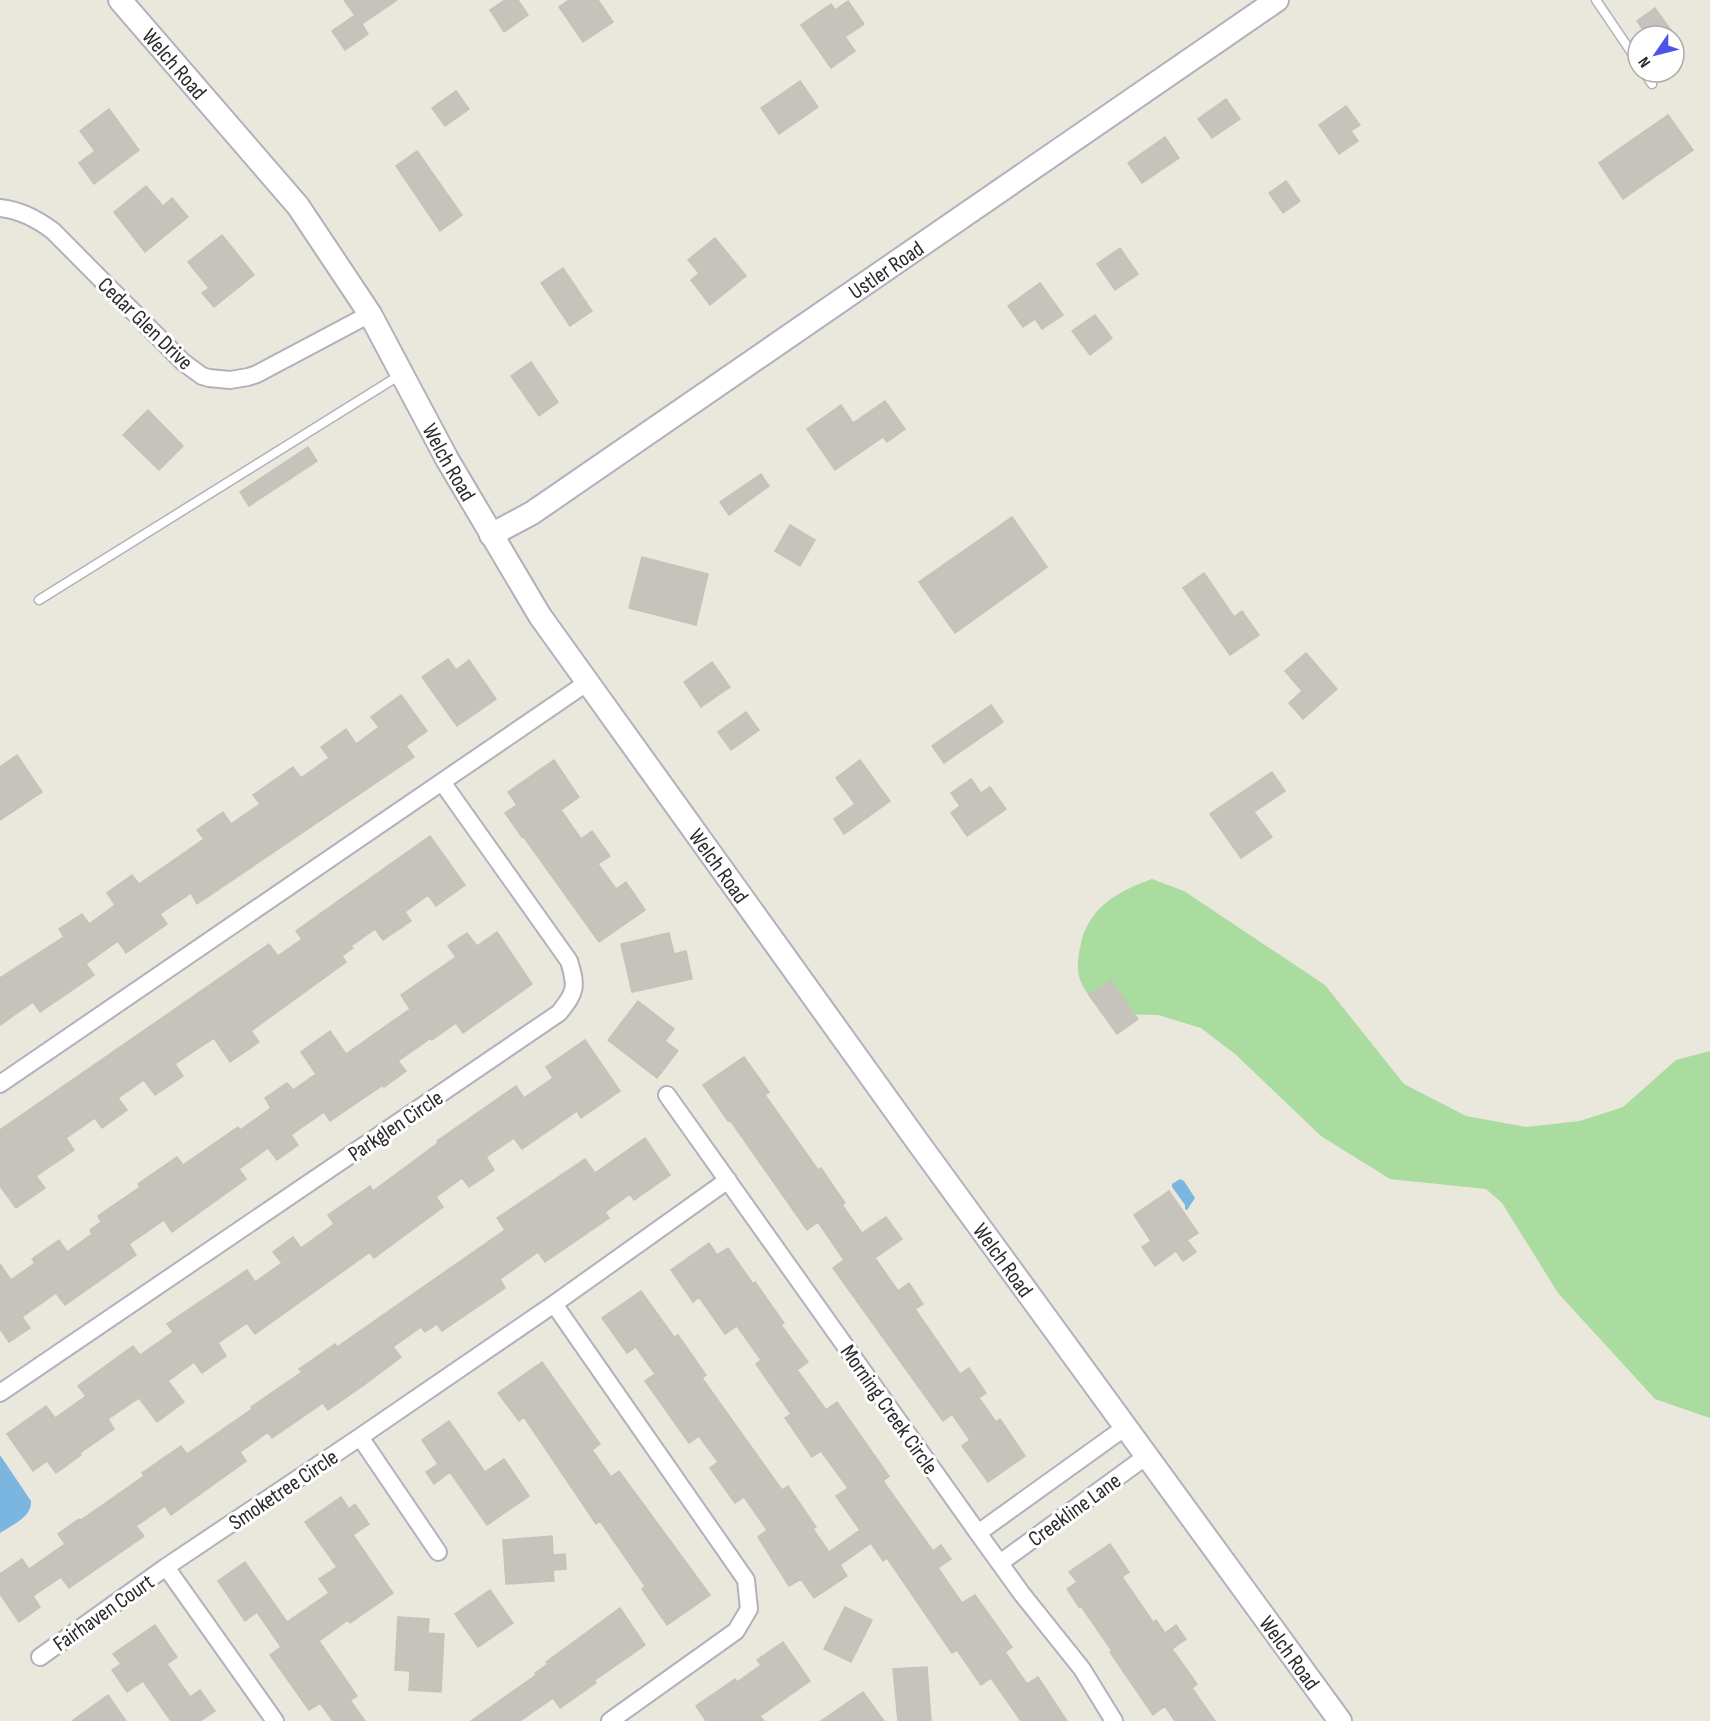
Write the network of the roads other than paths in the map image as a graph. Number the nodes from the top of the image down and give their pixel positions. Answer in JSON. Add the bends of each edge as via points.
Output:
{"nodes":[{"id":1,"x":120,"y":0,"type":"edge"},
{"id":2,"x":1277,"y":0,"type":"edge"},
{"id":3,"x":1596,"y":0,"type":"edge"},
{"id":4,"x":1626,"y":44,"type":"edge"},
{"id":5,"x":0,"y":208,"type":"edge"},
{"id":6,"x":370,"y":314,"type":"junction"},
{"id":7,"x":403,"y":373,"type":"junction"},
{"id":8,"x":490,"y":535,"type":"junction"},
{"id":9,"x":39,"y":600,"type":"dead end"},
{"id":10,"x":588,"y":682,"type":"junction"},
{"id":11,"x":442,"y":782,"type":"junction"},
{"id":12,"x":0,"y":1084,"type":"edge"},
{"id":13,"x":667,"y":1095,"type":"dead end"},
{"id":14,"x":728,"y":1180,"type":"junction"},
{"id":15,"x":554,"y":1304,"type":"junction"},
{"id":16,"x":0,"y":1393,"type":"edge"},
{"id":17,"x":1127,"y":1426,"type":"junction"},
{"id":18,"x":360,"y":1437,"type":"junction"},
{"id":19,"x":1148,"y":1455,"type":"junction"},
{"id":20,"x":978,"y":1533,"type":"junction"},
{"id":21,"x":438,"y":1552,"type":"dead end"},
{"id":22,"x":1000,"y":1563,"type":"junction"},
{"id":23,"x":166,"y":1567,"type":"junction"},
{"id":24,"x":40,"y":1657,"type":"dead end"},
{"id":25,"x":275,"y":1721,"type":"edge"},
{"id":26,"x":610,"y":1721,"type":"edge"},
{"id":27,"x":1114,"y":1721,"type":"edge"},
{"id":28,"x":1340,"y":1721,"type":"edge"}],
"edges":[{"from":1,"to":6,"type":"main road","name":"Welch Road","via":[[298,206]]},
{"from":2,"to":8,"type":"main road","name":"Ustler Road","via":[[532,513]]},
{"from":3,"to":4,"type":"lane"},
{"from":5,"to":6,"type":"street","name":"Cedar Glen Drive","via":[[31,217],[53,231],[183,362],[202,376],[230,380],[257,374]]},
{"from":6,"to":7,"type":"main road","name":"Welch Road"},
{"from":7,"to":8,"type":"main road","name":"Welch Road"},
{"from":7,"to":9,"type":"lane"},
{"from":8,"to":10,"type":"main road","name":"Welch Road","via":[[540,616]]},
{"from":10,"to":11,"type":"street"},
{"from":10,"to":17,"type":"main road","name":"Welch Road"},
{"from":11,"to":12,"type":"street"},
{"from":11,"to":16,"type":"street","name":"Parkglen Circle","via":[[569,962],[576,983],[571,999],[559,1013]]},
{"from":13,"to":14,"type":"street","name":"Morning Creek Circle"},
{"from":14,"to":15,"type":"street","name":"Smoketree Circle"},
{"from":14,"to":20,"type":"street","name":"Morning Creek Circle"},
{"from":15,"to":18,"type":"street","name":"Smoketree Circle"},
{"from":15,"to":26,"type":"street","via":[[746,1580],[749,1609],[736,1631]]},
{"from":17,"to":19,"type":"main road","name":"Welch Road"},
{"from":17,"to":20,"type":"street","name":"Creekline Lane"},
{"from":18,"to":21,"type":"street"},
{"from":18,"to":23,"type":"street","name":"Smoketree Circle"},
{"from":19,"to":22,"type":"street","name":"Creekline Lane"},
{"from":19,"to":28,"type":"main road","name":"Welch Road"},
{"from":20,"to":22,"type":"street","name":"Morning Creek Circle"},
{"from":22,"to":27,"type":"street","name":"Morning Creek Circle","via":[[1082,1669]]},
{"from":23,"to":24,"type":"street","name":"Fairhaven Court"},
{"from":23,"to":25,"type":"street"}]}
